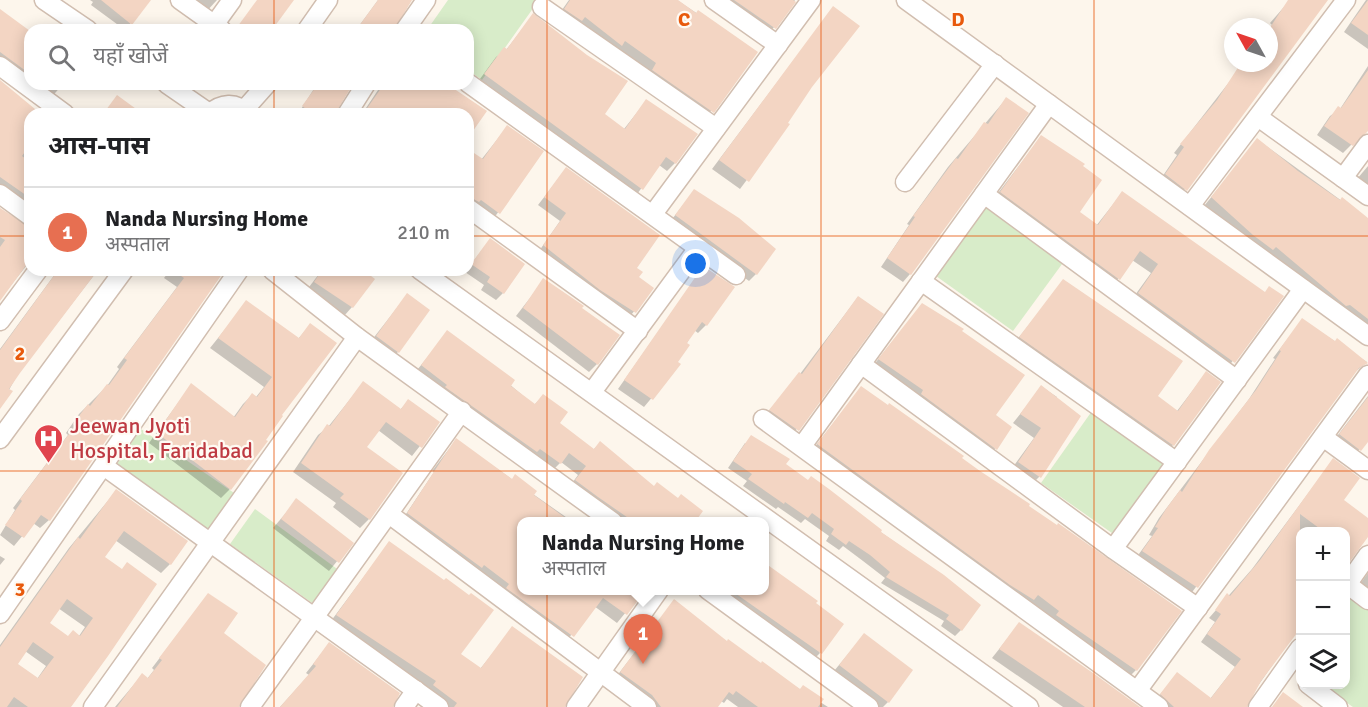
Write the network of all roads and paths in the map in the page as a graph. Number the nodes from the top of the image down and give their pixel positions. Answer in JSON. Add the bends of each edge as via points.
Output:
{"nodes":[{"id":1,"x":44,"y":0,"type":"edge"},
{"id":2,"x":180,"y":0,"type":"edge"},
{"id":3,"x":232,"y":0,"type":"edge"},
{"id":4,"x":328,"y":0,"type":"edge"},
{"id":5,"x":426,"y":0,"type":"edge"},
{"id":6,"x":714,"y":0,"type":"edge"},
{"id":7,"x":811,"y":0,"type":"edge"},
{"id":8,"x":906,"y":0,"type":"edge"},
{"id":9,"x":1346,"y":0,"type":"edge"},
{"id":10,"x":542,"y":7,"type":"dead end"},
{"id":11,"x":79,"y":24,"type":"edge"},
{"id":12,"x":214,"y":24,"type":"edge"},
{"id":13,"x":220,"y":24,"type":"edge"},
{"id":14,"x":311,"y":24,"type":"edge"},
{"id":15,"x":409,"y":24,"type":"edge"},
{"id":16,"x":778,"y":45,"type":"junction"},
{"id":17,"x":994,"y":64,"type":"junction"},
{"id":18,"x":0,"y":66,"type":"edge"},
{"id":19,"x":24,"y":84,"type":"edge"},
{"id":20,"x":474,"y":87,"type":"edge"},
{"id":21,"x":32,"y":90,"type":"edge"},
{"id":22,"x":176,"y":90,"type":"edge"},
{"id":23,"x":262,"y":90,"type":"edge"},
{"id":24,"x":362,"y":90,"type":"edge"},
{"id":25,"x":1049,"y":104,"type":"junction"},
{"id":26,"x":57,"y":108,"type":"edge"},
{"id":27,"x":201,"y":108,"type":"edge"},
{"id":28,"x":218,"y":108,"type":"edge"},
{"id":29,"x":241,"y":108,"type":"edge"},
{"id":30,"x":249,"y":108,"type":"edge"},
{"id":31,"x":351,"y":108,"type":"edge"},
{"id":32,"x":1258,"y":117,"type":"junction"},
{"id":33,"x":716,"y":128,"type":"junction"},
{"id":34,"x":1368,"y":144,"type":"edge"},
{"id":35,"x":1343,"y":178,"type":"junction"},
{"id":36,"x":905,"y":182,"type":"dead end"},
{"id":37,"x":0,"y":194,"type":"edge"},
{"id":38,"x":984,"y":194,"type":"junction"},
{"id":39,"x":1368,"y":196,"type":"edge"},
{"id":40,"x":1190,"y":206,"type":"junction"},
{"id":41,"x":24,"y":212,"type":"edge"},
{"id":42,"x":474,"y":212,"type":"edge"},
{"id":43,"x":653,"y":214,"type":"junction"},
{"id":44,"x":698,"y":248,"type":"junction"},
{"id":45,"x":736,"y":275,"type":"dead end"},
{"id":46,"x":34,"y":276,"type":"edge"},
{"id":47,"x":120,"y":276,"type":"edge"},
{"id":48,"x":235,"y":276,"type":"edge"},
{"id":49,"x":280,"y":276,"type":"edge"},
{"id":50,"x":428,"y":276,"type":"edge"},
{"id":51,"x":921,"y":281,"type":"junction"},
{"id":52,"x":1303,"y":289,"type":"junction"},
{"id":53,"x":0,"y":321,"type":"edge"},
{"id":54,"x":638,"y":331,"type":"junction"},
{"id":55,"x":1368,"y":336,"type":"edge"},
{"id":56,"x":357,"y":337,"type":"junction"},
{"id":57,"x":861,"y":364,"type":"junction"},
{"id":58,"x":1368,"y":375,"type":"edge"},
{"id":59,"x":1237,"y":380,"type":"junction"},
{"id":60,"x":592,"y":392,"type":"junction"},
{"id":61,"x":462,"y":411,"type":"junction"},
{"id":62,"x":763,"y":419,"type":"dead end"},
{"id":63,"x":1323,"y":437,"type":"junction"},
{"id":64,"x":0,"y":439,"type":"edge"},
{"id":65,"x":802,"y":446,"type":"junction"},
{"id":66,"x":1177,"y":462,"type":"junction"},
{"id":67,"x":105,"y":467,"type":"junction"},
{"id":68,"x":1368,"y":470,"type":"edge"},
{"id":69,"x":389,"y":514,"type":"junction"},
{"id":70,"x":606,"y":517,"type":"edge"},
{"id":71,"x":765,"y":517,"type":"edge"},
{"id":72,"x":769,"y":520,"type":"edge"},
{"id":73,"x":209,"y":542,"type":"junction"},
{"id":74,"x":1113,"y":549,"type":"junction"},
{"id":75,"x":1368,"y":555,"type":"edge"},
{"id":76,"x":1349,"y":581,"type":"edge"},
{"id":77,"x":1350,"y":588,"type":"edge"},
{"id":78,"x":656,"y":595,"type":"edge"},
{"id":79,"x":714,"y":595,"type":"edge"},
{"id":80,"x":1368,"y":600,"type":"edge"},
{"id":81,"x":1198,"y":608,"type":"junction"},
{"id":82,"x":0,"y":614,"type":"edge"},
{"id":83,"x":313,"y":617,"type":"junction"},
{"id":84,"x":600,"y":673,"type":"junction"},
{"id":85,"x":1293,"y":674,"type":"edge"},
{"id":86,"x":1315,"y":689,"type":"edge"},
{"id":87,"x":416,"y":690,"type":"junction"},
{"id":88,"x":1137,"y":691,"type":"junction"},
{"id":89,"x":93,"y":707,"type":"edge"},
{"id":90,"x":250,"y":707,"type":"edge"},
{"id":91,"x":404,"y":707,"type":"edge"},
{"id":92,"x":439,"y":707,"type":"edge"},
{"id":93,"x":576,"y":707,"type":"edge"},
{"id":94,"x":647,"y":707,"type":"edge"},
{"id":95,"x":869,"y":707,"type":"edge"},
{"id":96,"x":1029,"y":707,"type":"edge"},
{"id":97,"x":1159,"y":707,"type":"edge"},
{"id":98,"x":1258,"y":707,"type":"edge"},
{"id":99,"x":1338,"y":707,"type":"edge"}],
"edges":[{"from":1,"to":11,"type":"street"},
{"from":2,"to":12,"type":"street"},
{"from":3,"to":13,"type":"street"},
{"from":4,"to":14,"type":"street"},
{"from":5,"to":15,"type":"street"},
{"from":6,"to":16,"type":"street"},
{"from":7,"to":16,"type":"street"},
{"from":8,"to":17,"type":"street"},
{"from":9,"to":32,"type":"street"},
{"from":10,"to":33,"type":"street"},
{"from":16,"to":33,"type":"street"},
{"from":17,"to":25,"type":"street"},
{"from":17,"to":36,"type":"street"},
{"from":18,"to":19,"type":"street"},
{"from":20,"to":43,"type":"street"},
{"from":21,"to":26,"type":"street"},
{"from":22,"to":27,"type":"street"},
{"from":23,"to":30,"type":"street"},
{"from":24,"to":31,"type":"street"},
{"from":25,"to":38,"type":"street"},
{"from":25,"to":40,"type":"street"},
{"from":28,"to":29,"type":"street"},
{"from":32,"to":35,"type":"street"},
{"from":32,"to":40,"type":"street"},
{"from":33,"to":43,"type":"street"},
{"from":34,"to":35,"type":"street"},
{"from":35,"to":39,"type":"street"},
{"from":37,"to":41,"type":"street"},
{"from":38,"to":51,"type":"street"},
{"from":38,"to":59,"type":"street"},
{"from":40,"to":52,"type":"street"},
{"from":42,"to":54,"type":"street"},
{"from":43,"to":44,"type":"street"},
{"from":44,"to":45,"type":"street"},
{"from":44,"to":54,"type":"street"},
{"from":46,"to":53,"type":"street"},
{"from":47,"to":64,"type":"street"},
{"from":48,"to":67,"type":"street"},
{"from":49,"to":56,"type":"street"},
{"from":50,"to":60,"type":"street"},
{"from":51,"to":57,"type":"street"},
{"from":51,"to":66,"type":"street"},
{"from":52,"to":55,"type":"street"},
{"from":52,"to":59,"type":"street"},
{"from":54,"to":60,"type":"street"},
{"from":56,"to":61,"type":"street"},
{"from":56,"to":73,"type":"street"},
{"from":57,"to":65,"type":"street"},
{"from":57,"to":74,"type":"street"},
{"from":58,"to":63,"type":"street"},
{"from":59,"to":66,"type":"street"},
{"from":60,"to":71,"type":"street"},
{"from":61,"to":69,"type":"street"},
{"from":61,"to":70,"type":"street"},
{"from":62,"to":65,"type":"street"},
{"from":63,"to":68,"type":"street"},
{"from":63,"to":81,"type":"street"},
{"from":65,"to":88,"type":"street"},
{"from":66,"to":74,"type":"street"},
{"from":67,"to":73,"type":"street"},
{"from":67,"to":82,"type":"street"},
{"from":69,"to":83,"type":"street"},
{"from":69,"to":84,"type":"street"},
{"from":72,"to":96,"type":"street"},
{"from":73,"to":83,"type":"street"},
{"from":73,"to":89,"type":"street"},
{"from":74,"to":81,"type":"street"},
{"from":75,"to":76,"type":"street"},
{"from":77,"to":80,"type":"street"},
{"from":78,"to":84,"type":"street"},
{"from":79,"to":95,"type":"street"},
{"from":81,"to":88,"type":"street"},
{"from":83,"to":87,"type":"street"},
{"from":83,"to":90,"type":"street"},
{"from":84,"to":93,"type":"street"},
{"from":84,"to":94,"type":"street"},
{"from":85,"to":98,"type":"street"},
{"from":86,"to":99,"type":"street"},
{"from":87,"to":91,"type":"street"},
{"from":87,"to":92,"type":"street"},
{"from":88,"to":97,"type":"street"}]}
